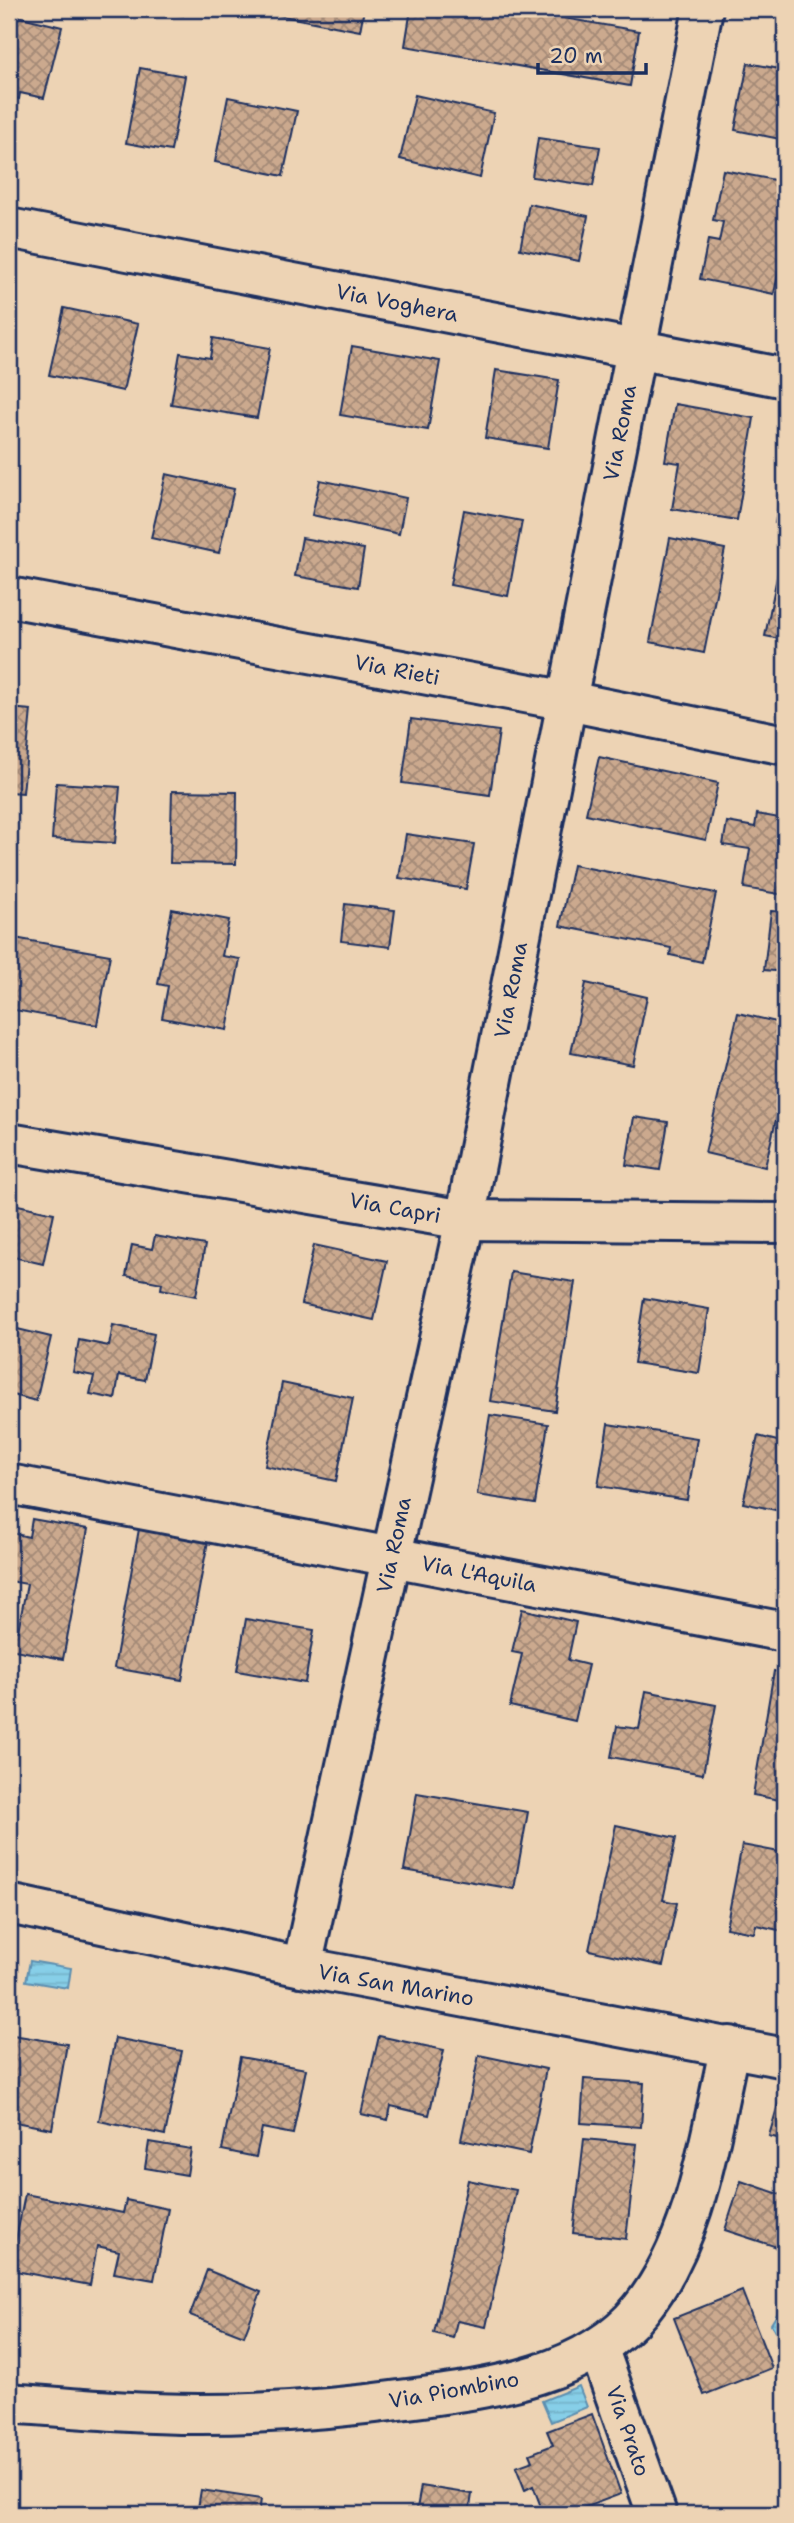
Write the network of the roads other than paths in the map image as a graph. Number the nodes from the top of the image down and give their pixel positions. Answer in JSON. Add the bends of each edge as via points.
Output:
{"nodes":[{"id":1,"x":703,"y":9,"type":"edge"},
{"id":2,"x":9,"y":228,"type":"edge"},
{"id":3,"x":637,"y":350,"type":"junction"},
{"id":4,"x":785,"y":378,"type":"edge"},
{"id":5,"x":9,"y":597,"type":"edge"},
{"id":6,"x":568,"y":701,"type":"junction"},
{"id":7,"x":785,"y":745,"type":"edge"},
{"id":8,"x":9,"y":1143,"type":"edge"},
{"id":9,"x":465,"y":1220,"type":"junction"},
{"id":10,"x":785,"y":1223,"type":"edge"},
{"id":11,"x":9,"y":1484,"type":"edge"},
{"id":12,"x":391,"y":1558,"type":"junction"},
{"id":13,"x":785,"y":1632,"type":"edge"},
{"id":14,"x":9,"y":1903,"type":"edge"},
{"id":15,"x":302,"y":1967,"type":"junction"},
{"id":16,"x":730,"y":2046,"type":"junction"},
{"id":17,"x":785,"y":2058,"type":"edge"},
{"id":18,"x":598,"y":2347,"type":"junction"},
{"id":19,"x":9,"y":2403,"type":"edge"},
{"id":20,"x":657,"y":2514,"type":"edge"}],
"edges":[{"from":1,"to":3,"type":"street","name":"Via Roma"},
{"from":2,"to":3,"type":"street","name":"Via Voghera"},
{"from":3,"to":4,"type":"street","name":"Via Voghera"},
{"from":3,"to":6,"type":"street","name":"Via Roma"},
{"from":5,"to":6,"type":"street","name":"Via Rieti"},
{"from":6,"to":7,"type":"street","name":"Via Rieti"},
{"from":6,"to":9,"type":"street","name":"Via Roma"},
{"from":8,"to":9,"type":"street","name":"Via Capri"},
{"from":9,"to":10,"type":"street","name":"Via Capri"},
{"from":9,"to":12,"type":"street","name":"Via Roma"},
{"from":11,"to":12,"type":"street","name":"Via L'Aquila"},
{"from":12,"to":13,"type":"street","name":"Via L'Aquila"},
{"from":12,"to":15,"type":"street","name":"Via Roma"},
{"from":14,"to":15,"type":"street","name":"Via San Marino"},
{"from":15,"to":16,"type":"street","name":"Via San Marino"},
{"from":16,"to":17,"type":"street","name":"Via San Marino"},
{"from":16,"to":18,"type":"street","name":"Via Piombino","via":[[696,2197],[673,2256],[638,2313]]},
{"from":18,"to":19,"type":"street","name":"Via Piombino","via":[[534,2375],[493,2386],[338,2407],[198,2414]]},
{"from":18,"to":20,"type":"street","name":"Via Prato"}]}
